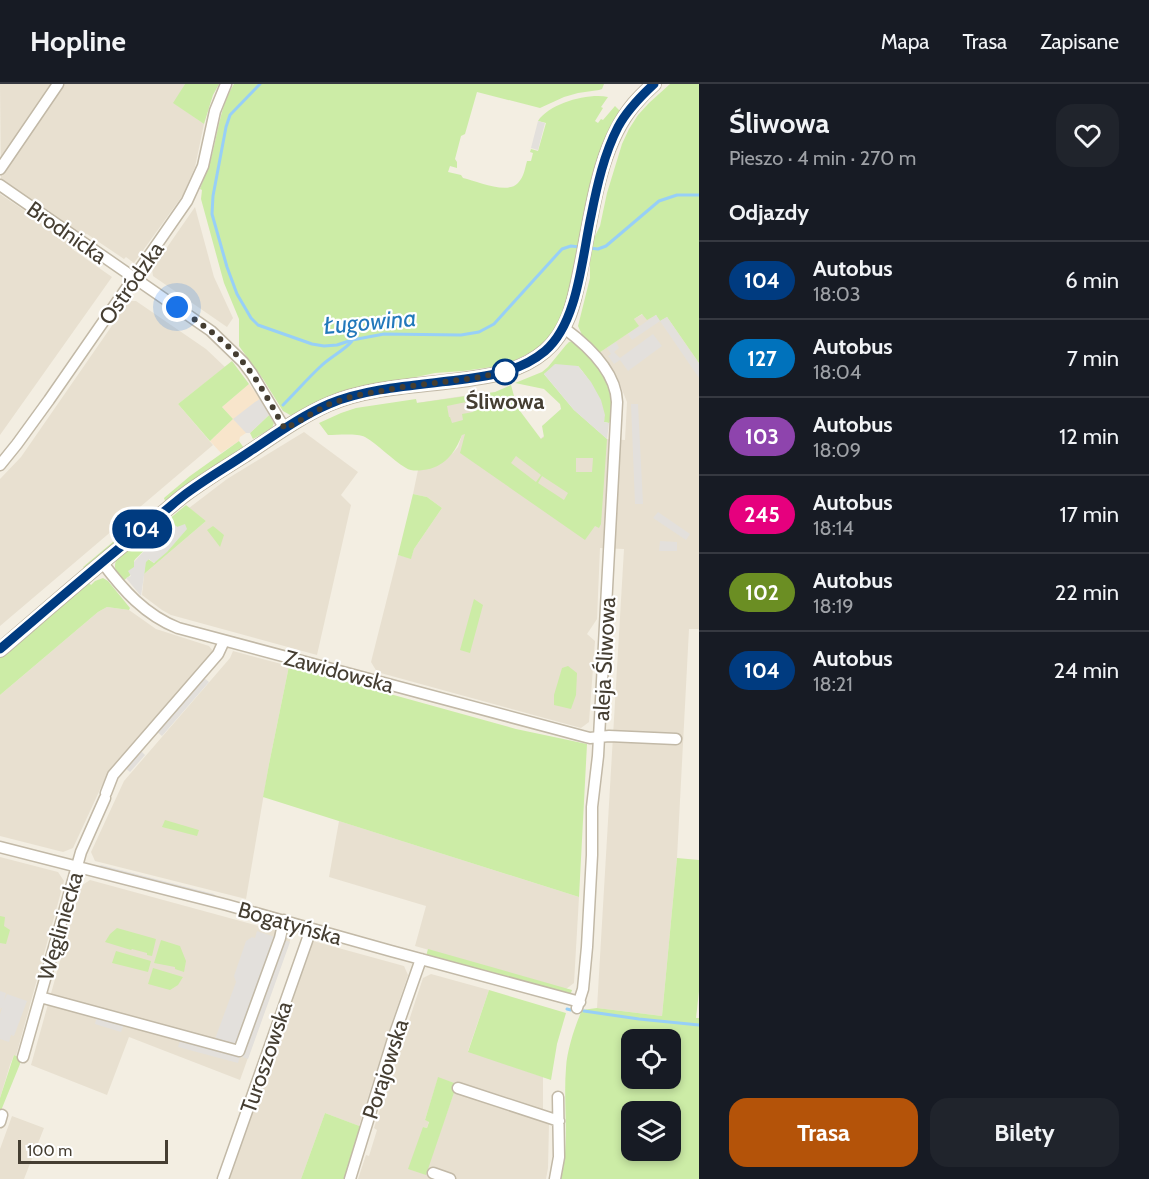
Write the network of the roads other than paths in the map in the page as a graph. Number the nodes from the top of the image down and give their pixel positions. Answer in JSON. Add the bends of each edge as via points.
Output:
{"nodes":[{"id":1,"x":58,"y":84,"type":"edge"},
{"id":2,"x":226,"y":84,"type":"edge"},
{"id":3,"x":654,"y":84,"type":"edge"},
{"id":4,"x":0,"y":169,"type":"edge"},
{"id":5,"x":0,"y":185,"type":"edge"},
{"id":6,"x":134,"y":278,"type":"junction"},
{"id":7,"x":564,"y":328,"type":"junction"},
{"id":8,"x":285,"y":429,"type":"junction"},
{"id":9,"x":0,"y":465,"type":"edge"},
{"id":10,"x":102,"y":562,"type":"junction"},
{"id":11,"x":224,"y":641,"type":"junction"},
{"id":12,"x":0,"y":650,"type":"edge"},
{"id":13,"x":599,"y":737,"type":"junction"},
{"id":14,"x":676,"y":739,"type":"dead end"},
{"id":15,"x":0,"y":847,"type":"edge"},
{"id":16,"x":76,"y":867,"type":"junction"},
{"id":17,"x":284,"y":920,"type":"junction"},
{"id":18,"x":309,"y":935,"type":"dead end"},
{"id":19,"x":421,"y":959,"type":"junction"},
{"id":20,"x":40,"y":997,"type":"junction"},
{"id":21,"x":579,"y":1005,"type":"joint"},
{"id":22,"x":23,"y":1057,"type":"dead end"},
{"id":23,"x":458,"y":1088,"type":"dead end"},
{"id":24,"x":558,"y":1097,"type":"dead end"},
{"id":25,"x":559,"y":1120,"type":"junction"},
{"id":26,"x":433,"y":1173,"type":"dead end"},
{"id":27,"x":223,"y":1179,"type":"edge"},
{"id":28,"x":350,"y":1179,"type":"edge"},
{"id":29,"x":450,"y":1179,"type":"edge"},
{"id":30,"x":555,"y":1179,"type":"edge"}],
"edges":[{"from":1,"to":4,"type":"street"},
{"from":2,"to":6,"type":"street","name":"Ostródzka","via":[[196,184]]},
{"from":3,"to":7,"type":"street","via":[[619,125],[604,163]]},
{"from":5,"to":6,"type":"street","name":"Brodnicka"},
{"from":6,"to":8,"type":"street","name":"Brodnicka","via":[[202,324],[232,350],[252,374]]},
{"from":6,"to":9,"type":"street","name":"Ostródzka"},
{"from":7,"to":8,"type":"street","via":[[546,350],[508,371],[353,396],[327,405]]},
{"from":7,"to":13,"type":"street","name":"aleja Śliwowa","via":[[606,368],[617,396]]},
{"from":8,"to":10,"type":"street","via":[[207,479]]},
{"from":10,"to":11,"type":"street","name":"Zawidowska","via":[[148,612],[178,628]]},
{"from":10,"to":12,"type":"street"},
{"from":11,"to":13,"type":"street","name":"Zawidowska","via":[[542,727]]},
{"from":11,"to":16,"type":"street","name":"Węgliniecka","via":[[218,654],[113,775]]},
{"from":13,"to":14,"type":"street","name":"Zawidowska"},
{"from":13,"to":21,"type":"street","name":"aleja Śliwowa","via":[[587,947]]},
{"from":15,"to":16,"type":"street","name":"Bogatyńska"},
{"from":16,"to":17,"type":"street","name":"Bogatyńska"},
{"from":16,"to":20,"type":"street","name":"Węgliniecka"},
{"from":17,"to":19,"type":"street","name":"Bogatyńska"},
{"from":17,"to":20,"type":"street","via":[[239,1051]]},
{"from":18,"to":27,"type":"street","name":"Turoszowska"},
{"from":19,"to":21,"type":"street","name":"Bogatyńska"},
{"from":19,"to":28,"type":"street","name":"Porajowska"},
{"from":20,"to":22,"type":"street","name":"Węgliniecka"},
{"from":23,"to":25,"type":"street"},
{"from":24,"to":25,"type":"street"},
{"from":25,"to":30,"type":"street","via":[[559,1165]]},
{"from":26,"to":29,"type":"street"}]}
